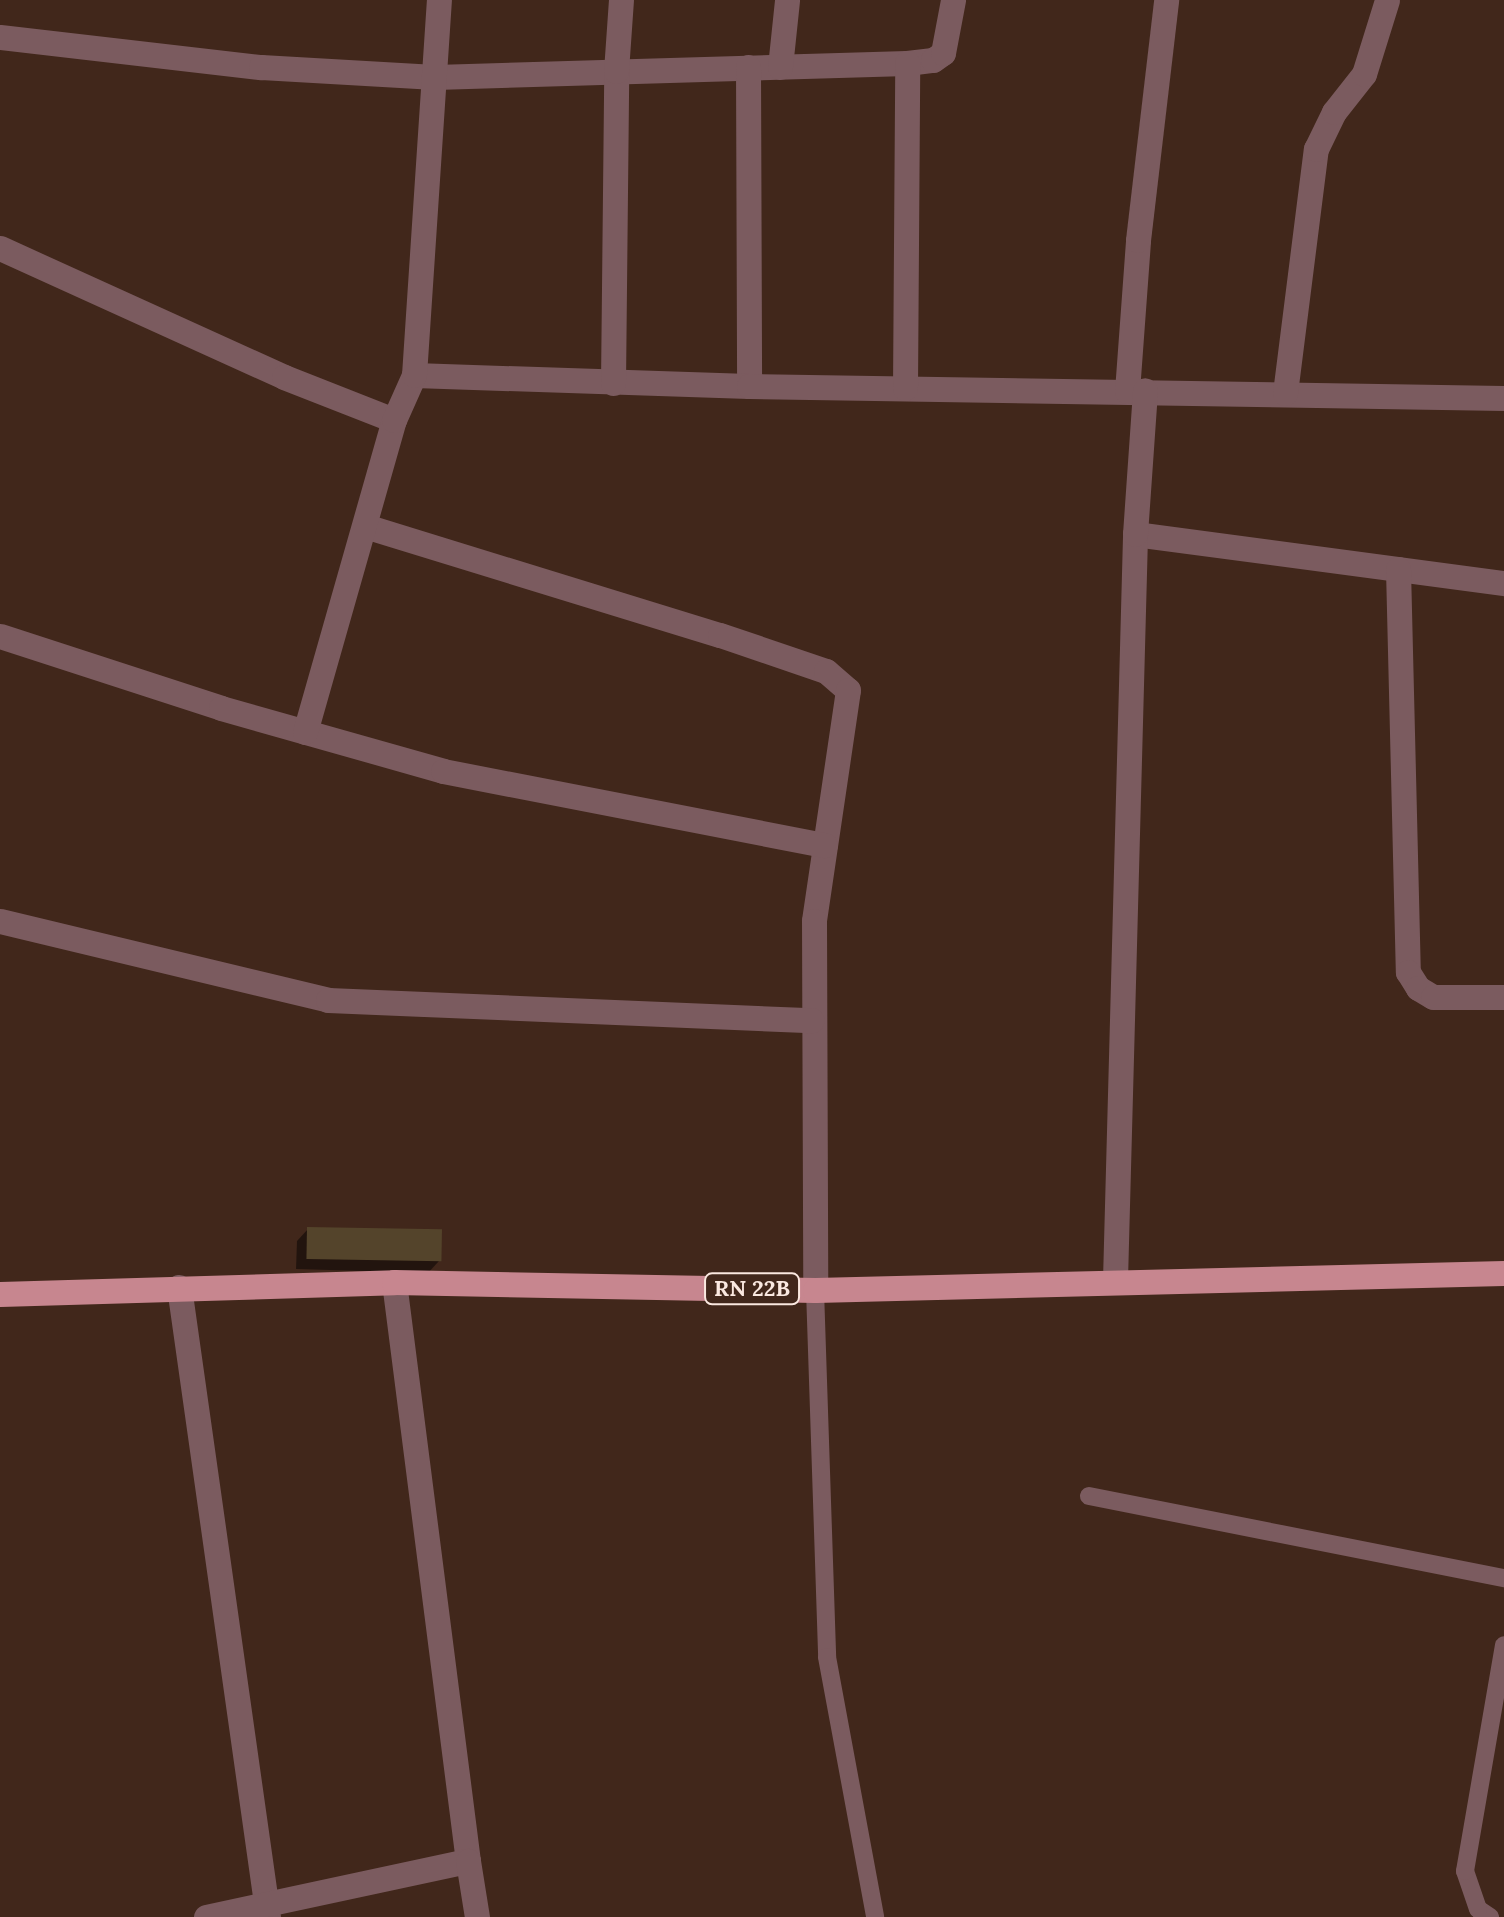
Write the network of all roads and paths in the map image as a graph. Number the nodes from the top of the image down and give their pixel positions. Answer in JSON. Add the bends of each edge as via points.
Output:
{"nodes":[{"id":1,"x":439,"y":0,"type":"edge"},
{"id":2,"x":622,"y":0,"type":"edge"},
{"id":3,"x":787,"y":0,"type":"edge"},
{"id":4,"x":954,"y":0,"type":"edge"},
{"id":5,"x":1166,"y":0,"type":"edge"},
{"id":6,"x":1387,"y":0,"type":"edge"},
{"id":7,"x":0,"y":37,"type":"edge"},
{"id":8,"x":907,"y":63,"type":"junction"},
{"id":9,"x":780,"y":66,"type":"junction"},
{"id":10,"x":748,"y":68,"type":"junction"},
{"id":11,"x":616,"y":71,"type":"junction"},
{"id":12,"x":435,"y":77,"type":"junction"},
{"id":13,"x":0,"y":248,"type":"edge"},
{"id":14,"x":414,"y":375,"type":"junction"},
{"id":15,"x":614,"y":383,"type":"junction"},
{"id":16,"x":748,"y":386,"type":"junction"},
{"id":17,"x":905,"y":388,"type":"junction"},
{"id":18,"x":1136,"y":390,"type":"junction"},
{"id":19,"x":1286,"y":392,"type":"junction"},
{"id":20,"x":1504,"y":398,"type":"edge"},
{"id":21,"x":394,"y":420,"type":"junction"},
{"id":22,"x":365,"y":526,"type":"junction"},
{"id":23,"x":1135,"y":534,"type":"junction"},
{"id":24,"x":1398,"y":569,"type":"junction"},
{"id":25,"x":1504,"y":582,"type":"edge"},
{"id":26,"x":0,"y":636,"type":"edge"},
{"id":27,"x":305,"y":732,"type":"junction"},
{"id":28,"x":824,"y":844,"type":"junction"},
{"id":29,"x":0,"y":921,"type":"edge"},
{"id":30,"x":1504,"y":997,"type":"edge"},
{"id":31,"x":812,"y":1020,"type":"junction"},
{"id":32,"x":1504,"y":1273,"type":"edge"},
{"id":33,"x":1115,"y":1280,"type":"junction"},
{"id":34,"x":394,"y":1282,"type":"junction"},
{"id":35,"x":179,"y":1287,"type":"junction"},
{"id":36,"x":815,"y":1290,"type":"junction"},
{"id":37,"x":0,"y":1294,"type":"edge"},
{"id":38,"x":1090,"y":1496,"type":"dead end"},
{"id":39,"x":1504,"y":1578,"type":"edge"},
{"id":40,"x":1504,"y":1645,"type":"edge"},
{"id":41,"x":468,"y":1861,"type":"junction"},
{"id":42,"x":266,"y":1909,"type":"edge"},
{"id":43,"x":206,"y":1917,"type":"edge"},
{"id":44,"x":477,"y":1917,"type":"edge"},
{"id":45,"x":875,"y":1917,"type":"edge"},
{"id":46,"x":1490,"y":1917,"type":"edge"}],
"edges":[{"from":1,"to":12,"type":"street"},
{"from":2,"to":11,"type":"street"},
{"from":3,"to":9,"type":"street"},
{"from":4,"to":8,"type":"street","via":[[943,54]]},
{"from":5,"to":18,"type":"street"},
{"from":6,"to":19,"type":"street","via":[[1364,74],[1334,112],[1316,150]]},
{"from":7,"to":12,"type":"street","via":[[242,65]]},
{"from":8,"to":9,"type":"street"},
{"from":8,"to":17,"type":"street"},
{"from":9,"to":10,"type":"street"},
{"from":10,"to":11,"type":"street"},
{"from":10,"to":16,"type":"street"},
{"from":11,"to":12,"type":"street"},
{"from":11,"to":15,"type":"street"},
{"from":12,"to":14,"type":"street"},
{"from":13,"to":21,"type":"street"},
{"from":14,"to":15,"type":"street"},
{"from":14,"to":21,"type":"street"},
{"from":15,"to":16,"type":"street"},
{"from":16,"to":17,"type":"street"},
{"from":17,"to":18,"type":"street"},
{"from":18,"to":19,"type":"street"},
{"from":18,"to":23,"type":"street"},
{"from":19,"to":20,"type":"street"},
{"from":21,"to":22,"type":"street"},
{"from":22,"to":27,"type":"street"},
{"from":22,"to":28,"type":"street","via":[[826,671],[848,690],[849,702]]},
{"from":23,"to":24,"type":"street"},
{"from":23,"to":33,"type":"street"},
{"from":24,"to":25,"type":"street"},
{"from":24,"to":30,"type":"street","via":[[1408,972],[1434,997]]},
{"from":26,"to":27,"type":"street"},
{"from":27,"to":28,"type":"street","via":[[443,771]]},
{"from":28,"to":31,"type":"street"},
{"from":29,"to":31,"type":"street","via":[[328,1000]]},
{"from":31,"to":36,"type":"street"},
{"from":32,"to":33,"type":"main road","number":"RN 22B"},
{"from":33,"to":36,"type":"main road","number":"RN 22B"},
{"from":34,"to":35,"type":"main road","number":"RN 22B"},
{"from":34,"to":36,"type":"main road","number":"RN 22B"},
{"from":34,"to":41,"type":"street"},
{"from":35,"to":37,"type":"main road","number":"RN 22B"},
{"from":35,"to":42,"type":"street"},
{"from":36,"to":45,"type":"lane","via":[[827,1657]]},
{"from":38,"to":39,"type":"lane"},
{"from":40,"to":46,"type":"lane","via":[[1465,1870],[1478,1909]]},
{"from":41,"to":42,"type":"street"},
{"from":41,"to":44,"type":"street"},
{"from":42,"to":43,"type":"street"}]}
